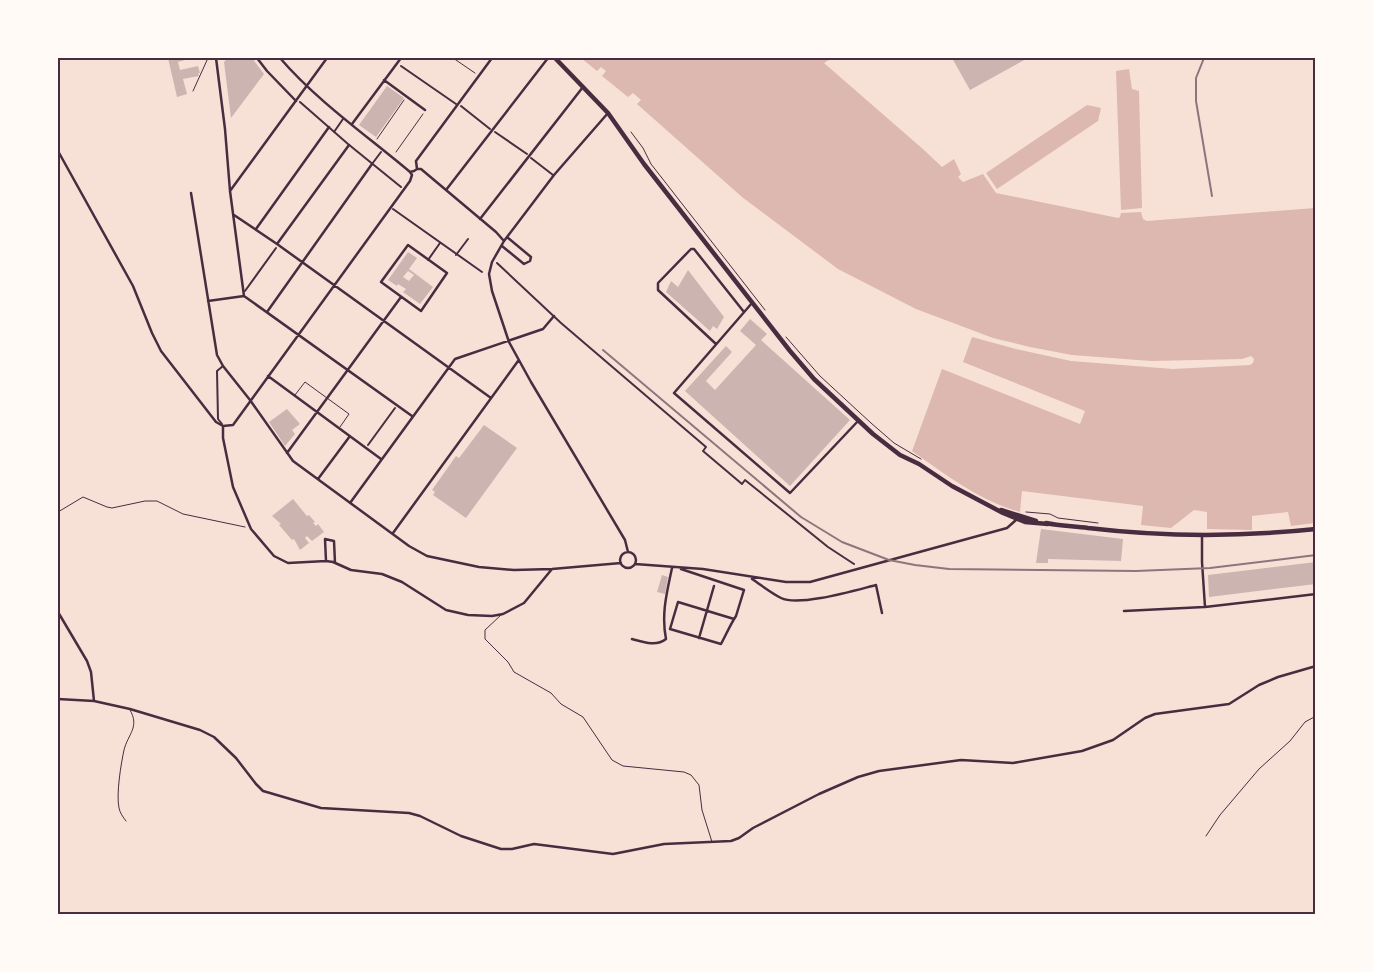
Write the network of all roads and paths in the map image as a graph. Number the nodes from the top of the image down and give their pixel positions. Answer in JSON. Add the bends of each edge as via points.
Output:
{"nodes":[{"id":1,"x":208,"y":58,"type":"edge"},
{"id":2,"x":216,"y":58,"type":"edge"},
{"id":3,"x":257,"y":58,"type":"edge"},
{"id":4,"x":280,"y":58,"type":"edge"},
{"id":5,"x":328,"y":58,"type":"edge"},
{"id":6,"x":394,"y":58,"type":"edge"},
{"id":7,"x":453,"y":58,"type":"edge"},
{"id":8,"x":492,"y":58,"type":"edge"},
{"id":9,"x":548,"y":58,"type":"edge"},
{"id":10,"x":555,"y":58,"type":"edge"},
{"id":11,"x":400,"y":59,"type":"edge"},
{"id":12,"x":401,"y":66,"type":"dead end"},
{"id":13,"x":477,"y":75,"type":"dead end"},
{"id":14,"x":384,"y":80,"type":"junction"},
{"id":15,"x":307,"y":86,"type":"junction"},
{"id":16,"x":584,"y":86,"type":"junction"},
{"id":17,"x":193,"y":91,"type":"dead end"},
{"id":18,"x":406,"y":98,"type":"dead end"},
{"id":19,"x":298,"y":101,"type":"junction"},
{"id":20,"x":456,"y":104,"type":"dead end"},
{"id":21,"x":461,"y":106,"type":"dead end"},
{"id":22,"x":425,"y":111,"type":"joint"},
{"id":23,"x":608,"y":113,"type":"junction"},
{"id":24,"x":343,"y":119,"type":"dead end"},
{"id":25,"x":352,"y":124,"type":"junction"},
{"id":26,"x":329,"y":127,"type":"junction"},
{"id":27,"x":490,"y":128,"type":"dead end"},
{"id":28,"x":334,"y":132,"type":"junction"},
{"id":29,"x":495,"y":132,"type":"dead end"},
{"id":30,"x":630,"y":132,"type":"dead end"},
{"id":31,"x":377,"y":139,"type":"dead end"},
{"id":32,"x":349,"y":144,"type":"junction"},
{"id":33,"x":58,"y":151,"type":"edge"},
{"id":34,"x":381,"y":152,"type":"dead end"},
{"id":35,"x":396,"y":152,"type":"dead end"},
{"id":36,"x":527,"y":154,"type":"dead end"},
{"id":37,"x":532,"y":158,"type":"dead end"},
{"id":38,"x":372,"y":164,"type":"junction"},
{"id":39,"x":417,"y":168,"type":"junction"},
{"id":40,"x":412,"y":172,"type":"junction"},
{"id":41,"x":553,"y":174,"type":"dead end"},
{"id":42,"x":401,"y":187,"type":"dead end"},
{"id":43,"x":446,"y":190,"type":"junction"},
{"id":44,"x":230,"y":192,"type":"junction"},
{"id":45,"x":191,"y":193,"type":"dead end"},
{"id":46,"x":393,"y":209,"type":"dead end"},
{"id":47,"x":234,"y":215,"type":"junction"},
{"id":48,"x":480,"y":219,"type":"junction"},
{"id":49,"x":256,"y":229,"type":"junction"},
{"id":50,"x":507,"y":237,"type":"junction"},
{"id":51,"x":468,"y":239,"type":"dead end"},
{"id":52,"x":504,"y":241,"type":"junction"},
{"id":53,"x":440,"y":243,"type":"junction"},
{"id":54,"x":277,"y":246,"type":"junction"},
{"id":55,"x":502,"y":246,"type":"junction"},
{"id":56,"x":456,"y":255,"type":"junction"},
{"id":57,"x":428,"y":260,"type":"junction"},
{"id":58,"x":303,"y":262,"type":"junction"},
{"id":59,"x":496,"y":263,"type":"dead end"},
{"id":60,"x":482,"y":272,"type":"dead end"},
{"id":61,"x":334,"y":284,"type":"junction"},
{"id":62,"x":245,"y":291,"type":"dead end"},
{"id":63,"x":244,"y":296,"type":"junction"},
{"id":64,"x":401,"y":297,"type":"junction"},
{"id":65,"x":208,"y":301,"type":"junction"},
{"id":66,"x":752,"y":302,"type":"junction"},
{"id":67,"x":766,"y":311,"type":"dead end"},
{"id":68,"x":267,"y":312,"type":"junction"},
{"id":69,"x":744,"y":312,"type":"junction"},
{"id":70,"x":554,"y":316,"type":"junction"},
{"id":71,"x":384,"y":321,"type":"junction"},
{"id":72,"x":783,"y":333,"type":"dead end"},
{"id":73,"x":298,"y":334,"type":"junction"},
{"id":74,"x":509,"y":342,"type":"junction"},
{"id":75,"x":716,"y":344,"type":"junction"},
{"id":76,"x":519,"y":361,"type":"junction"},
{"id":77,"x":223,"y":366,"type":"junction"},
{"id":78,"x":448,"y":368,"type":"junction"},
{"id":79,"x":348,"y":370,"type":"junction"},
{"id":80,"x":268,"y":376,"type":"junction"},
{"id":81,"x":295,"y":395,"type":"junction"},
{"id":82,"x":327,"y":398,"type":"junction"},
{"id":83,"x":491,"y":398,"type":"junction"},
{"id":84,"x":250,"y":400,"type":"junction"},
{"id":85,"x":395,"y":408,"type":"dead end"},
{"id":86,"x":317,"y":411,"type":"junction"},
{"id":87,"x":412,"y":416,"type":"junction"},
{"id":88,"x":859,"y":420,"type":"junction"},
{"id":89,"x":224,"y":426,"type":"junction"},
{"id":90,"x":339,"y":428,"type":"junction"},
{"id":91,"x":350,"y":436,"type":"junction"},
{"id":92,"x":368,"y":445,"type":"dead end"},
{"id":93,"x":287,"y":453,"type":"junction"},
{"id":94,"x":382,"y":459,"type":"junction"},
{"id":95,"x":926,"y":462,"type":"dead end"},
{"id":96,"x":318,"y":479,"type":"junction"},
{"id":97,"x":350,"y":503,"type":"junction"},
{"id":98,"x":992,"y":507,"type":"junction"},
{"id":99,"x":58,"y":512,"type":"edge"},
{"id":100,"x":1020,"y":513,"type":"dead end"},
{"id":101,"x":1017,"y":519,"type":"junction"},
{"id":102,"x":1048,"y":524,"type":"junction"},
{"id":103,"x":1103,"y":524,"type":"dead end"},
{"id":104,"x":241,"y":526,"type":"dead end"},
{"id":105,"x":1316,"y":529,"type":"edge"},
{"id":106,"x":393,"y":533,"type":"junction"},
{"id":107,"x":1202,"y":535,"type":"junction"},
{"id":108,"x":628,"y":552,"type":"junction"},
{"id":109,"x":326,"y":561,"type":"junction"},
{"id":110,"x":335,"y":563,"type":"junction"},
{"id":111,"x":621,"y":563,"type":"junction"},
{"id":112,"x":635,"y":564,"type":"junction"},
{"id":113,"x":854,"y":564,"type":"dead end"},
{"id":114,"x":672,"y":568,"type":"junction"},
{"id":115,"x":679,"y":568,"type":"junction"},
{"id":116,"x":552,"y":569,"type":"junction"},
{"id":117,"x":752,"y":577,"type":"junction"},
{"id":118,"x":714,"y":586,"type":"dead end"},
{"id":119,"x":1316,"y":594,"type":"edge"},
{"id":120,"x":1205,"y":607,"type":"junction"},
{"id":121,"x":707,"y":611,"type":"junction"},
{"id":122,"x":1124,"y":611,"type":"dead end"},
{"id":123,"x":58,"y":612,"type":"edge"},
{"id":124,"x":882,"y":613,"type":"dead end"},
{"id":125,"x":503,"y":614,"type":"junction"},
{"id":126,"x":734,"y":619,"type":"junction"},
{"id":127,"x":699,"y":638,"type":"junction"},
{"id":128,"x":632,"y":639,"type":"dead end"},
{"id":129,"x":1316,"y":666,"type":"edge"},
{"id":130,"x":58,"y":698,"type":"edge"},
{"id":131,"x":94,"y":701,"type":"junction"},
{"id":132,"x":130,"y":709,"type":"junction"},
{"id":133,"x":1316,"y":716,"type":"edge"},
{"id":134,"x":126,"y":821,"type":"dead end"},
{"id":135,"x":1206,"y":836,"type":"dead end"},
{"id":136,"x":712,"y":843,"type":"junction"}],
"edges":[{"from":1,"to":17,"type":"lane"},
{"from":2,"to":44,"type":"street"},
{"from":3,"to":19,"type":"street"},
{"from":4,"to":15,"type":"street"},
{"from":5,"to":15,"type":"street"},
{"from":6,"to":11,"type":"street"},
{"from":7,"to":13,"type":"path"},
{"from":8,"to":39,"type":"street","via":[[416,161]]},
{"from":9,"to":43,"type":"street"},
{"from":10,"to":16,"type":"main road"},
{"from":11,"to":14,"type":"street"},
{"from":12,"to":20,"type":"street"},
{"from":14,"to":22,"type":"street"},
{"from":14,"to":25,"type":"street"},
{"from":15,"to":19,"type":"street"},
{"from":15,"to":25,"type":"street"},
{"from":16,"to":23,"type":"main road"},
{"from":16,"to":48,"type":"street"},
{"from":18,"to":31,"type":"path"},
{"from":19,"to":26,"type":"street"},
{"from":19,"to":44,"type":"street"},
{"from":21,"to":27,"type":"street"},
{"from":22,"to":35,"type":"path"},
{"from":23,"to":50,"type":"street","via":[[554,175]]},
{"from":23,"to":66,"type":"main road"},
{"from":24,"to":28,"type":"street"},
{"from":25,"to":40,"type":"street"},
{"from":26,"to":28,"type":"street"},
{"from":26,"to":49,"type":"street"},
{"from":28,"to":32,"type":"street"},
{"from":29,"to":36,"type":"street"},
{"from":30,"to":67,"type":"path","via":[[651,164]]},
{"from":32,"to":38,"type":"street"},
{"from":32,"to":54,"type":"street"},
{"from":33,"to":89,"type":"street","via":[[133,286],[161,351],[216,422]]},
{"from":34,"to":38,"type":"street"},
{"from":37,"to":41,"type":"street"},
{"from":38,"to":42,"type":"street"},
{"from":38,"to":58,"type":"street"},
{"from":39,"to":40,"type":"street"},
{"from":39,"to":43,"type":"street"},
{"from":40,"to":61,"type":"street","via":[[410,181]]},
{"from":43,"to":48,"type":"street"},
{"from":44,"to":47,"type":"street"},
{"from":45,"to":65,"type":"street"},
{"from":46,"to":53,"type":"street"},
{"from":47,"to":49,"type":"street"},
{"from":47,"to":63,"type":"street"},
{"from":48,"to":52,"type":"street"},
{"from":49,"to":54,"type":"street"},
{"from":50,"to":52,"type":"street"},
{"from":50,"to":55,"type":"street","via":[[531,257],[530,262],[524,264]]},
{"from":51,"to":56,"type":"street"},
{"from":52,"to":55,"type":"street"},
{"from":53,"to":56,"type":"street"},
{"from":53,"to":57,"type":"street"},
{"from":54,"to":58,"type":"street"},
{"from":54,"to":62,"type":"street"},
{"from":55,"to":74,"type":"street","via":[[490,268],[490,283]]},
{"from":56,"to":60,"type":"street"},
{"from":57,"to":64,"type":"street","via":[[447,273],[421,311]]},
{"from":57,"to":64,"type":"street","via":[[408,245],[381,282]]},
{"from":58,"to":61,"type":"street"},
{"from":58,"to":68,"type":"street"},
{"from":59,"to":70,"type":"street"},
{"from":61,"to":71,"type":"street"},
{"from":61,"to":73,"type":"street"},
{"from":63,"to":65,"type":"street"},
{"from":63,"to":68,"type":"street"},
{"from":64,"to":71,"type":"street"},
{"from":65,"to":77,"type":"street","via":[[216,355]]},
{"from":66,"to":69,"type":"street"},
{"from":66,"to":88,"type":"main road","via":[[814,379]]},
{"from":68,"to":73,"type":"street"},
{"from":69,"to":75,"type":"street"},
{"from":69,"to":75,"type":"street","via":[[694,249],[657,285],[658,290]]},
{"from":70,"to":74,"type":"street","via":[[543,329]]},
{"from":70,"to":113,"type":"street","via":[[706,447],[703,451],[742,484],[746,480]]},
{"from":71,"to":78,"type":"street"},
{"from":71,"to":79,"type":"street"},
{"from":72,"to":95,"type":"path","via":[[820,376],[871,423],[894,443]]},
{"from":73,"to":79,"type":"street"},
{"from":73,"to":80,"type":"street"},
{"from":74,"to":76,"type":"street"},
{"from":74,"to":78,"type":"street","via":[[455,359]]},
{"from":75,"to":88,"type":"street","via":[[674,393],[790,493]]},
{"from":76,"to":83,"type":"street"},
{"from":76,"to":108,"type":"street","via":[[623,536]]},
{"from":77,"to":84,"type":"street"},
{"from":77,"to":89,"type":"street","via":[[217,371],[218,419]]},
{"from":78,"to":83,"type":"street"},
{"from":78,"to":87,"type":"street"},
{"from":79,"to":82,"type":"street"},
{"from":79,"to":87,"type":"street"},
{"from":80,"to":81,"type":"street"},
{"from":80,"to":84,"type":"street"},
{"from":81,"to":82,"type":"lane","via":[[305,382]]},
{"from":81,"to":86,"type":"street"},
{"from":82,"to":86,"type":"street"},
{"from":82,"to":90,"type":"lane","via":[[349,414]]},
{"from":83,"to":106,"type":"street"},
{"from":84,"to":89,"type":"street","via":[[233,425]]},
{"from":84,"to":93,"type":"street"},
{"from":85,"to":92,"type":"street"},
{"from":86,"to":90,"type":"street"},
{"from":86,"to":93,"type":"street"},
{"from":87,"to":94,"type":"street"},
{"from":88,"to":98,"type":"main road","via":[[900,455]]},
{"from":89,"to":109,"type":"street","via":[[223,438],[233,487],[251,529],[274,556],[288,563]]},
{"from":90,"to":91,"type":"street"},
{"from":91,"to":94,"type":"street"},
{"from":91,"to":96,"type":"street"},
{"from":93,"to":96,"type":"street"},
{"from":94,"to":97,"type":"street"},
{"from":96,"to":97,"type":"street"},
{"from":97,"to":106,"type":"street"},
{"from":98,"to":101,"type":"main road"},
{"from":98,"to":102,"type":"main road"},
{"from":99,"to":104,"type":"path","via":[[83,497],[112,508],[157,501],[183,514]]},
{"from":100,"to":103,"type":"path","via":[[1050,514]]},
{"from":101,"to":102,"type":"main road"},
{"from":101,"to":117,"type":"street","via":[[1008,528],[810,582]]},
{"from":102,"to":107,"type":"main road","via":[[1131,533]]},
{"from":105,"to":107,"type":"main road"},
{"from":106,"to":116,"type":"street","via":[[427,556],[442,560],[514,570]]},
{"from":107,"to":120,"type":"street"},
{"from":108,"to":111,"type":"street","via":[[622,556]]},
{"from":108,"to":112,"type":"street","via":[[635,556]]},
{"from":109,"to":110,"type":"street"},
{"from":109,"to":110,"type":"street","via":[[325,539],[334,541]]},
{"from":110,"to":125,"type":"street","via":[[351,570],[382,574],[446,610],[476,615]]},
{"from":111,"to":112,"type":"street","via":[[626,568]]},
{"from":111,"to":116,"type":"street"},
{"from":112,"to":114,"type":"street"},
{"from":114,"to":115,"type":"street"},
{"from":114,"to":128,"type":"street","via":[[664,611],[666,639],[656,643]]},
{"from":115,"to":117,"type":"street"},
{"from":115,"to":126,"type":"street","via":[[744,590]]},
{"from":116,"to":125,"type":"street","via":[[524,603]]},
{"from":117,"to":124,"type":"street","via":[[782,598],[793,600],[811,600],[876,585]]},
{"from":118,"to":121,"type":"street"},
{"from":119,"to":120,"type":"street"},
{"from":120,"to":122,"type":"street"},
{"from":121,"to":126,"type":"street"},
{"from":121,"to":127,"type":"street"},
{"from":121,"to":127,"type":"street","via":[[678,602],[670,629]]},
{"from":123,"to":131,"type":"street","via":[[87,661]]},
{"from":125,"to":136,"type":"lane","via":[[485,630],[485,639],[514,672],[551,693],[561,704],[583,717],[612,760],[623,766],[691,775],[699,785],[702,810]]},
{"from":126,"to":127,"type":"street","via":[[720,644]]},
{"from":129,"to":136,"type":"street","via":[[1259,685],[1229,704],[1155,714],[1113,740],[1082,751],[1014,763],[961,760],[879,771],[858,777],[753,828],[739,838]]},
{"from":130,"to":131,"type":"street"},
{"from":131,"to":132,"type":"street"},
{"from":132,"to":134,"type":"lane","via":[[134,716],[133,731],[124,748],[118,795],[118,806]]},
{"from":132,"to":136,"type":"street","via":[[189,726],[214,737],[263,791],[321,808],[409,813],[460,836],[501,849],[534,844],[613,854],[664,844]]},
{"from":133,"to":135,"type":"lane","via":[[1305,722],[1259,769]]}]}
